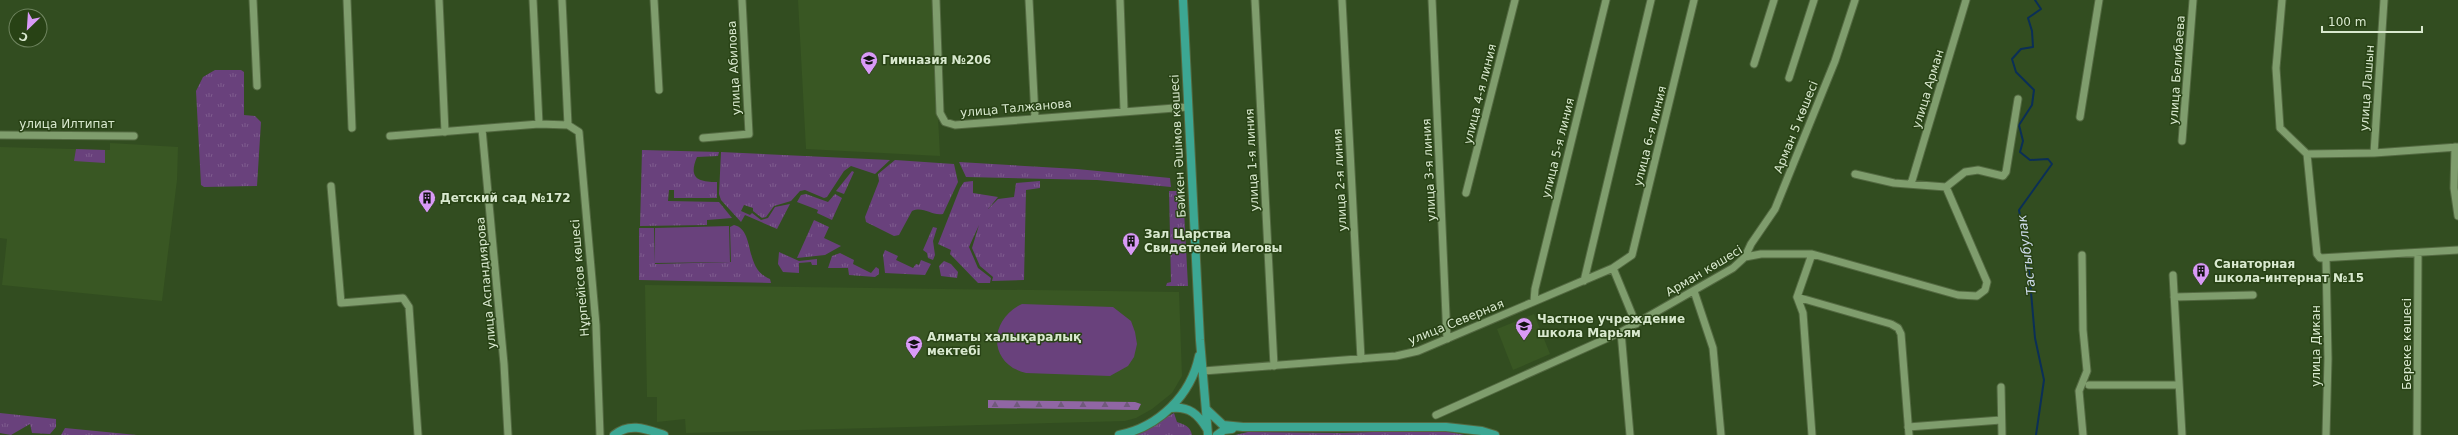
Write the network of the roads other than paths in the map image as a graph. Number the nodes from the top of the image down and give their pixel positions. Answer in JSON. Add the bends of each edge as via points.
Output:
{"nodes":[{"id":1,"x":253,"y":0,"type":"edge"},
{"id":2,"x":347,"y":0,"type":"edge"},
{"id":3,"x":439,"y":0,"type":"edge"},
{"id":4,"x":533,"y":0,"type":"edge"},
{"id":5,"x":562,"y":0,"type":"edge"},
{"id":6,"x":654,"y":0,"type":"edge"},
{"id":7,"x":742,"y":0,"type":"edge"},
{"id":8,"x":936,"y":0,"type":"edge"},
{"id":9,"x":1030,"y":0,"type":"edge"},
{"id":10,"x":1120,"y":0,"type":"edge"},
{"id":11,"x":1182,"y":0,"type":"edge"},
{"id":12,"x":1255,"y":0,"type":"edge"},
{"id":13,"x":1342,"y":0,"type":"edge"},
{"id":14,"x":1432,"y":0,"type":"edge"},
{"id":15,"x":1515,"y":0,"type":"edge"},
{"id":16,"x":1606,"y":0,"type":"edge"},
{"id":17,"x":1651,"y":0,"type":"edge"},
{"id":18,"x":1694,"y":0,"type":"edge"},
{"id":19,"x":1774,"y":0,"type":"edge"},
{"id":20,"x":1814,"y":0,"type":"edge"},
{"id":21,"x":1855,"y":0,"type":"edge"},
{"id":22,"x":1966,"y":0,"type":"edge"},
{"id":23,"x":2099,"y":0,"type":"edge"},
{"id":24,"x":2193,"y":0,"type":"edge"},
{"id":25,"x":2282,"y":0,"type":"edge"},
{"id":26,"x":2384,"y":0,"type":"edge"},
{"id":27,"x":1754,"y":64,"type":"dead end"},
{"id":28,"x":1789,"y":78,"type":"dead end"},
{"id":29,"x":257,"y":86,"type":"dead end"},
{"id":30,"x":659,"y":90,"type":"dead end"},
{"id":31,"x":2018,"y":99,"type":"dead end"},
{"id":32,"x":1188,"y":107,"type":"junction"},
{"id":33,"x":1124,"y":110,"type":"junction"},
{"id":34,"x":1035,"y":117,"type":"junction"},
{"id":35,"x":2080,"y":117,"type":"dead end"},
{"id":36,"x":539,"y":124,"type":"junction"},
{"id":37,"x":568,"y":125,"type":"junction"},
{"id":38,"x":352,"y":128,"type":"dead end"},
{"id":39,"x":482,"y":129,"type":"junction"},
{"id":40,"x":445,"y":132,"type":"junction"},
{"id":41,"x":0,"y":134,"type":"edge"},
{"id":42,"x":134,"y":136,"type":"dead end"},
{"id":43,"x":390,"y":136,"type":"dead end"},
{"id":44,"x":703,"y":138,"type":"dead end"},
{"id":45,"x":2182,"y":141,"type":"dead end"},
{"id":46,"x":2456,"y":147,"type":"edge"},
{"id":47,"x":2374,"y":153,"type":"junction"},
{"id":48,"x":2307,"y":154,"type":"junction"},
{"id":49,"x":1855,"y":174,"type":"dead end"},
{"id":50,"x":1911,"y":184,"type":"junction"},
{"id":51,"x":331,"y":186,"type":"dead end"},
{"id":52,"x":1946,"y":187,"type":"junction"},
{"id":53,"x":1466,"y":193,"type":"dead end"},
{"id":54,"x":2458,"y":216,"type":"edge"},
{"id":55,"x":2458,"y":250,"type":"edge"},
{"id":56,"x":2418,"y":253,"type":"junction"},
{"id":57,"x":1812,"y":254,"type":"junction"},
{"id":58,"x":2082,"y":255,"type":"dead end"},
{"id":59,"x":1745,"y":257,"type":"junction"},
{"id":60,"x":2326,"y":258,"type":"junction"},
{"id":61,"x":1614,"y":268,"type":"junction"},
{"id":62,"x":2173,"y":275,"type":"dead end"},
{"id":63,"x":1584,"y":281,"type":"junction"},
{"id":64,"x":1694,"y":291,"type":"junction"},
{"id":65,"x":2253,"y":295,"type":"dead end"},
{"id":66,"x":1797,"y":297,"type":"junction"},
{"id":67,"x":2174,"y":298,"type":"junction"},
{"id":68,"x":1534,"y":302,"type":"junction"},
{"id":69,"x":1636,"y":324,"type":"junction"},
{"id":70,"x":1621,"y":332,"type":"junction"},
{"id":71,"x":1447,"y":339,"type":"junction"},
{"id":72,"x":1201,"y":348,"type":"junction"},
{"id":73,"x":1361,"y":359,"type":"junction"},
{"id":74,"x":1274,"y":366,"type":"junction"},
{"id":75,"x":1203,"y":371,"type":"junction"},
{"id":76,"x":2179,"y":384,"type":"junction"},
{"id":77,"x":2089,"y":385,"type":"dead end"},
{"id":78,"x":2001,"y":387,"type":"dead end"},
{"id":79,"x":1171,"y":408,"type":"junction"},
{"id":80,"x":1206,"y":410,"type":"junction"},
{"id":81,"x":1436,"y":415,"type":"dead end"},
{"id":82,"x":2002,"y":420,"type":"junction"},
{"id":83,"x":1243,"y":427,"type":"junction"},
{"id":84,"x":643,"y":429,"type":"junction"},
{"id":85,"x":1908,"y":431,"type":"edge"},
{"id":86,"x":1208,"y":432,"type":"edge"},
{"id":87,"x":1471,"y":432,"type":"edge"},
{"id":88,"x":418,"y":435,"type":"edge"},
{"id":89,"x":508,"y":435,"type":"edge"},
{"id":90,"x":600,"y":435,"type":"edge"},
{"id":91,"x":614,"y":435,"type":"edge"},
{"id":92,"x":628,"y":435,"type":"edge"},
{"id":93,"x":664,"y":435,"type":"edge"},
{"id":94,"x":1119,"y":435,"type":"edge"},
{"id":95,"x":1218,"y":435,"type":"edge"},
{"id":96,"x":1494,"y":435,"type":"edge"},
{"id":97,"x":1630,"y":435,"type":"edge"},
{"id":98,"x":1721,"y":435,"type":"edge"},
{"id":99,"x":1812,"y":435,"type":"edge"},
{"id":100,"x":2002,"y":435,"type":"edge"},
{"id":101,"x":2083,"y":435,"type":"edge"},
{"id":102,"x":2182,"y":435,"type":"edge"},
{"id":103,"x":2326,"y":435,"type":"edge"},
{"id":104,"x":2417,"y":435,"type":"edge"}],
"edges":[{"from":1,"to":29,"type":"street"},
{"from":2,"to":38,"type":"street"},
{"from":3,"to":40,"type":"street"},
{"from":4,"to":36,"type":"street"},
{"from":5,"to":37,"type":"street"},
{"from":6,"to":30,"type":"street"},
{"from":7,"to":44,"type":"street","name":"улица Абилова","via":[[749,134]]},
{"from":8,"to":34,"type":"street","name":"улица Талжанова","via":[[940,113],[945,122],[955,125]]},
{"from":9,"to":34,"type":"street"},
{"from":10,"to":33,"type":"street"},
{"from":11,"to":32,"type":"main road","name":"Бәйкен Әшімов көшесі"},
{"from":12,"to":74,"type":"street","name":"улица 1-я линия"},
{"from":13,"to":73,"type":"street","name":"улица 2-я линия"},
{"from":14,"to":71,"type":"street","name":"улица 3-я линия"},
{"from":15,"to":53,"type":"street","name":"улица 4-я линия"},
{"from":16,"to":68,"type":"street","name":"улица 5-я линия","via":[[1535,289]]},
{"from":17,"to":63,"type":"street"},
{"from":18,"to":61,"type":"street","name":"улица 6-я линия","via":[[1632,255]]},
{"from":19,"to":27,"type":"street"},
{"from":20,"to":28,"type":"street"},
{"from":21,"to":59,"type":"street","name":"Арман 5 көшесі","via":[[1835,61],[1775,209]]},
{"from":22,"to":50,"type":"street","name":"улица Арман"},
{"from":23,"to":35,"type":"street"},
{"from":24,"to":45,"type":"street","name":"улица Белибаева"},
{"from":25,"to":48,"type":"street","via":[[2276,68],[2280,128]]},
{"from":26,"to":47,"type":"street","name":"улица Лашын"},
{"from":31,"to":52,"type":"street","via":[[2006,172],[2003,176],[1978,170],[1965,172]]},
{"from":32,"to":33,"type":"street","name":"улица Талжанова"},
{"from":32,"to":72,"type":"main road","name":"Бәйкен Әшімов көшесі"},
{"from":33,"to":34,"type":"street","name":"улица Талжанова"},
{"from":36,"to":37,"type":"street"},
{"from":36,"to":39,"type":"street"},
{"from":37,"to":90,"type":"street","name":"Нұрпейісов көшесі","via":[[579,132],[596,325]]},
{"from":39,"to":40,"type":"street"},
{"from":39,"to":89,"type":"street","name":"улица Аспандиярова","via":[[504,364]]},
{"from":40,"to":43,"type":"street"},
{"from":41,"to":42,"type":"street","name":"улица Илтипат"},
{"from":46,"to":47,"type":"street"},
{"from":46,"to":54,"type":"street","via":[[2454,188]]},
{"from":47,"to":48,"type":"street"},
{"from":48,"to":60,"type":"street","via":[[2317,254],[2320,258]]},
{"from":49,"to":50,"type":"street"},
{"from":50,"to":52,"type":"street"},
{"from":51,"to":88,"type":"street","via":[[341,303],[403,298],[409,307]]},
{"from":52,"to":57,"type":"street","name":"Арман көшесі","via":[[1987,282],[1985,290],[1977,296],[1958,295]]},
{"from":55,"to":56,"type":"street"},
{"from":56,"to":60,"type":"street"},
{"from":56,"to":104,"type":"street","name":"Береке көшесі"},
{"from":57,"to":59,"type":"street","name":"Арман көшесі","via":[[1761,254]]},
{"from":57,"to":66,"type":"street"},
{"from":58,"to":101,"type":"street","via":[[2086,371],[2079,391]]},
{"from":59,"to":64,"type":"street","name":"Арман көшесі","via":[[1733,268]]},
{"from":60,"to":103,"type":"street","name":"улица Дикан"},
{"from":61,"to":63,"type":"street","name":"улица Северная"},
{"from":61,"to":69,"type":"street"},
{"from":62,"to":67,"type":"street"},
{"from":63,"to":68,"type":"street","name":"улица Северная"},
{"from":64,"to":69,"type":"street","name":"Арман көшесі"},
{"from":64,"to":98,"type":"street","via":[[1713,348]]},
{"from":65,"to":67,"type":"street"},
{"from":66,"to":85,"type":"street","via":[[1898,328],[1901,334]]},
{"from":66,"to":99,"type":"street","via":[[1803,313]]},
{"from":67,"to":76,"type":"street"},
{"from":68,"to":71,"type":"street","name":"улица Северная"},
{"from":69,"to":70,"type":"street","name":"Арман көшесі"},
{"from":70,"to":81,"type":"street","name":"Арман көшесі"},
{"from":70,"to":97,"type":"street"},
{"from":71,"to":73,"type":"street","name":"улица Северная","via":[[1418,351]]},
{"from":72,"to":75,"type":"main road","name":"Бәйкен Әшімов көшесі"},
{"from":72,"to":79,"type":"main road","via":[[1193,376]]},
{"from":73,"to":74,"type":"street","name":"улица Северная"},
{"from":74,"to":75,"type":"street","name":"улица Северная"},
{"from":75,"to":80,"type":"main road","name":"Бәйкен Әшімов көшесі"},
{"from":76,"to":77,"type":"street"},
{"from":76,"to":102,"type":"street"},
{"from":78,"to":82,"type":"street"},
{"from":79,"to":86,"type":"main road","via":[[1188,409],[1202,421]]},
{"from":79,"to":94,"type":"main road","via":[[1140,427]]},
{"from":80,"to":83,"type":"main road","via":[[1223,425]]},
{"from":80,"to":86,"type":"main road","name":"Бәйкен Әшімов көшесі"},
{"from":82,"to":85,"type":"street"},
{"from":82,"to":100,"type":"street"},
{"from":83,"to":87,"type":"main road","via":[[1446,427]]},
{"from":83,"to":95,"type":"main road","via":[[1224,430]]},
{"from":84,"to":91,"type":"main road","via":[[628,427]]},
{"from":84,"to":92,"type":"main road"},
{"from":84,"to":93,"type":"main road"},
{"from":87,"to":96,"type":"main road"}]}
